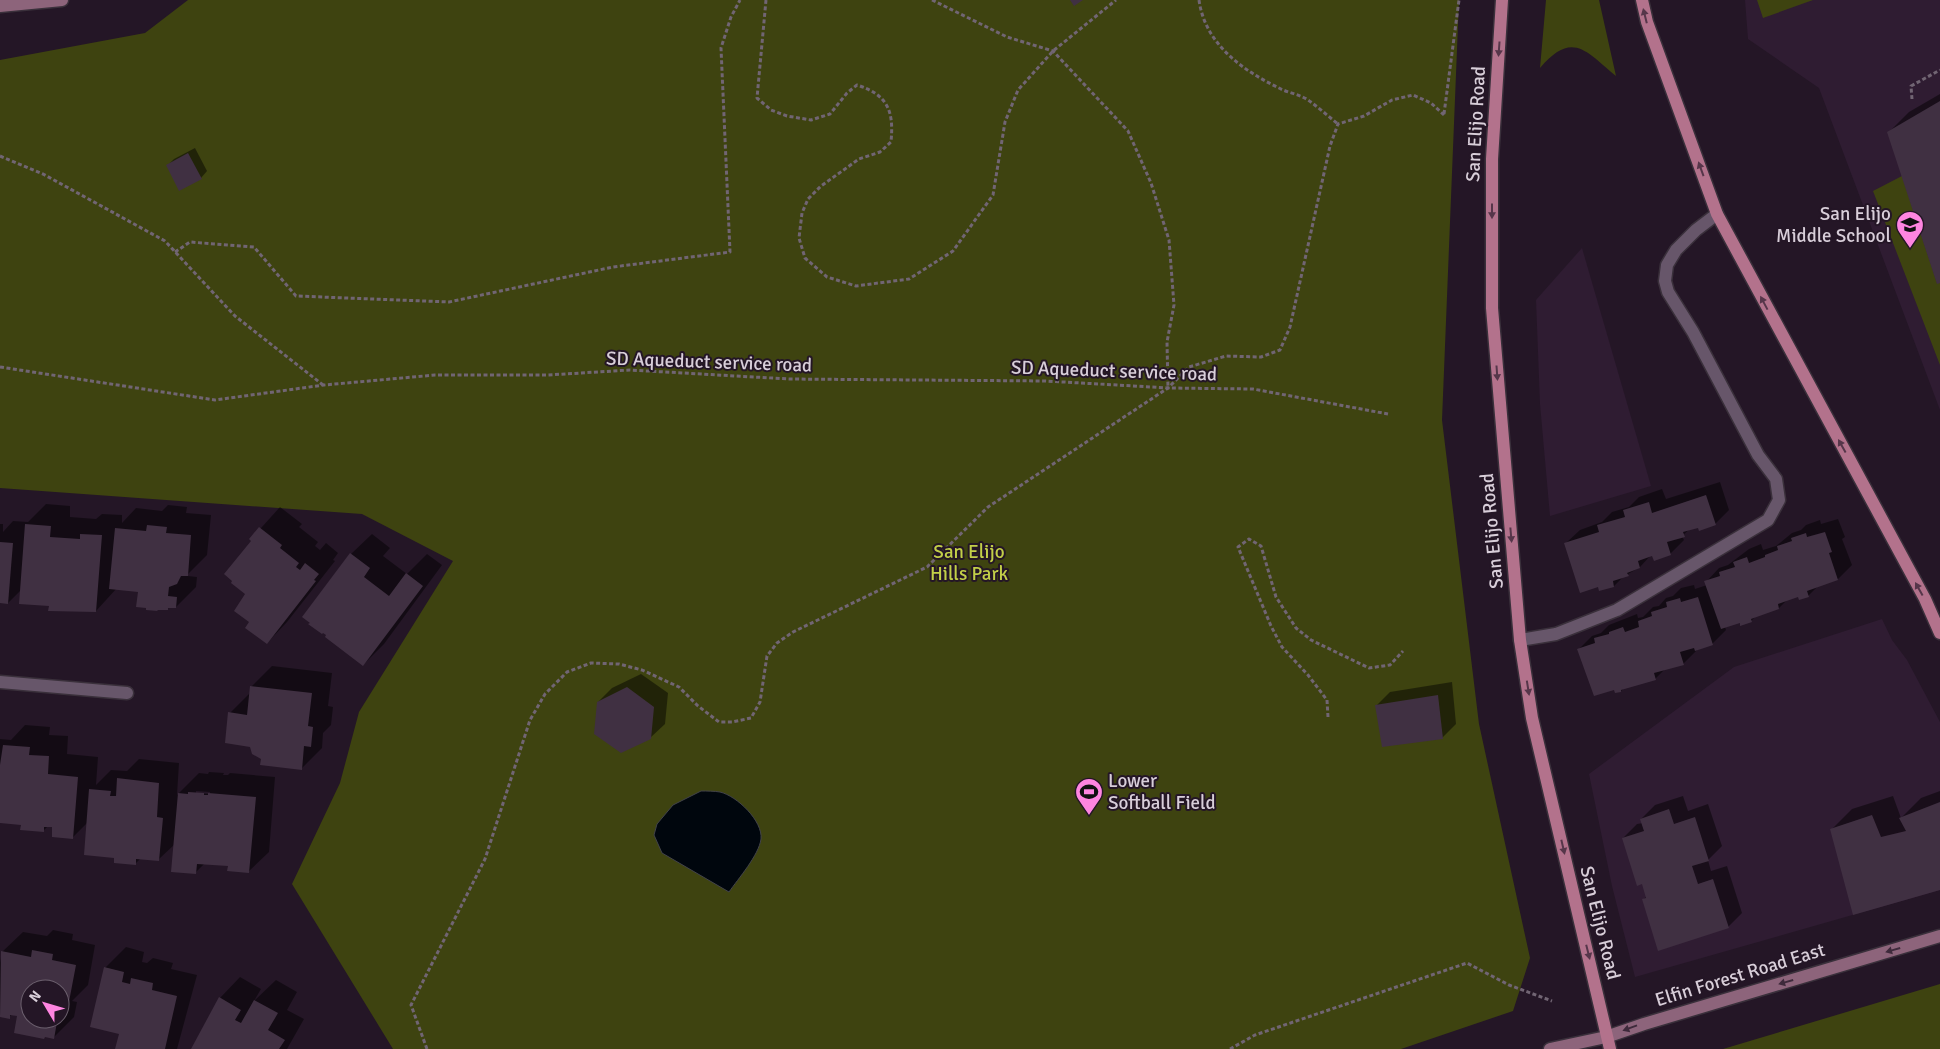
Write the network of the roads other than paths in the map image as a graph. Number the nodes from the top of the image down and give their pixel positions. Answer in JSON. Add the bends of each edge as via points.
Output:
{"nodes":[{"id":1,"x":62,"y":0,"type":"edge"},
{"id":2,"x":1502,"y":0,"type":"edge"},
{"id":3,"x":1642,"y":0,"type":"edge"},
{"id":4,"x":0,"y":6,"type":"edge"},
{"id":5,"x":1718,"y":214,"type":"junction"},
{"id":6,"x":1940,"y":632,"type":"edge"},
{"id":7,"x":1520,"y":640,"type":"junction"},
{"id":8,"x":0,"y":682,"type":"edge"},
{"id":9,"x":127,"y":693,"type":"dead end"},
{"id":10,"x":1940,"y":936,"type":"edge"},
{"id":11,"x":1608,"y":1043,"type":"edge"},
{"id":12,"x":1550,"y":1049,"type":"edge"}],
"edges":[{"from":1,"to":4,"type":"main road"},
{"from":2,"to":7,"type":"main road","name":"San Elijo Road","one_way":true,"via":[[1492,159],[1492,308]]},
{"from":5,"to":3,"type":"main road","one_way":true,"via":[[1646,22]]},
{"from":6,"to":5,"type":"main road","one_way":true},
{"from":5,"to":7,"type":"street","via":[[1676,250],[1667,265],[1665,281],[1668,292],[1693,332],[1758,455],[1776,479],[1779,500],[1768,520],[1617,610],[1556,634]]},
{"from":7,"to":11,"type":"main road","name":"San Elijo Road","one_way":true,"via":[[1532,718]]},
{"from":8,"to":9,"type":"street"},
{"from":10,"to":11,"type":"main road","name":"Elfin Forest Road East","one_way":true,"via":[[1644,1024]]},
{"from":11,"to":12,"type":"main road","name":"Elfin Forest Road East"}]}
